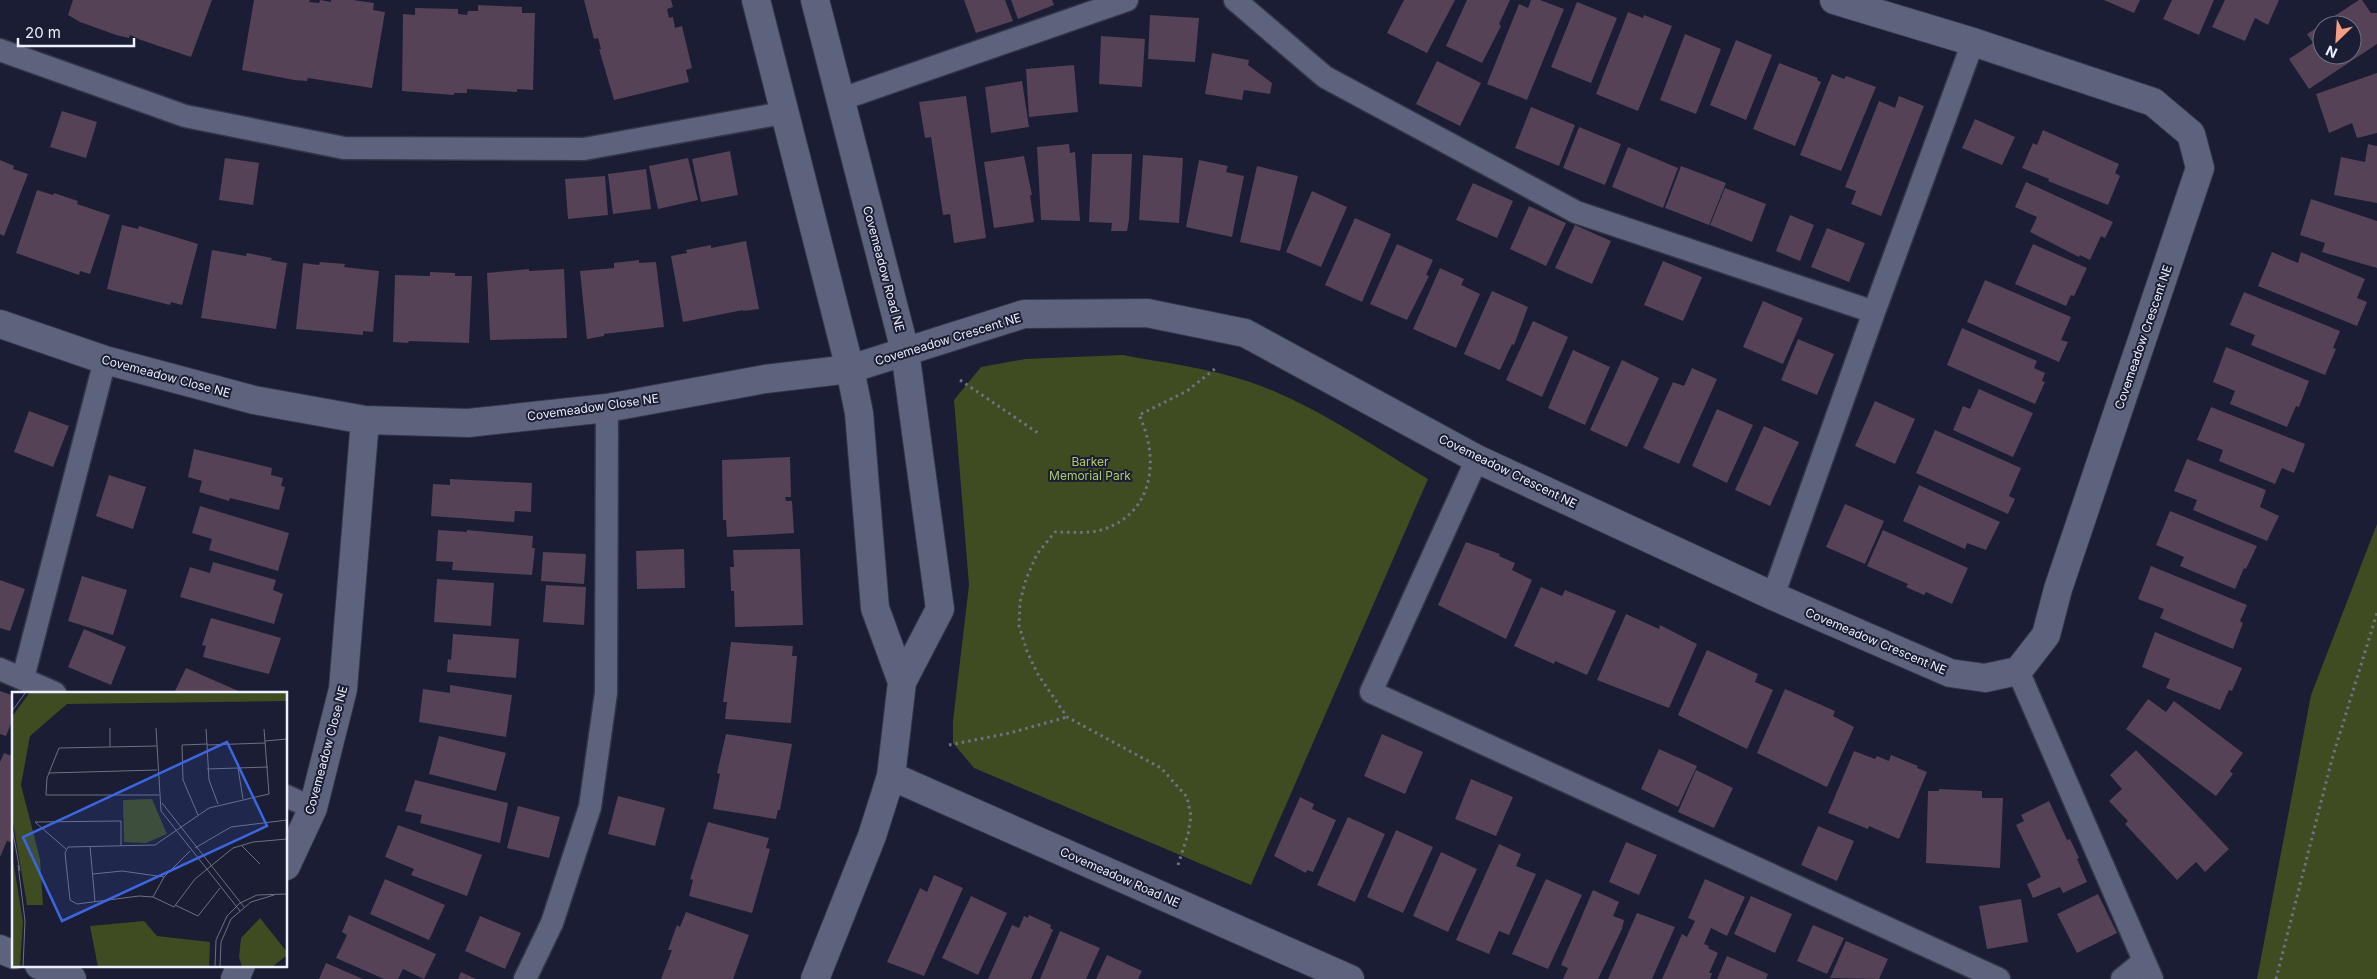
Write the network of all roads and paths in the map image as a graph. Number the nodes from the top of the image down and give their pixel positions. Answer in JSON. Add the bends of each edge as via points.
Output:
{"nodes":[{"id":1,"x":756,"y":0,"type":"edge"},
{"id":2,"x":815,"y":0,"type":"edge"},
{"id":3,"x":1127,"y":0,"type":"edge"},
{"id":4,"x":1235,"y":0,"type":"edge"},
{"id":5,"x":1834,"y":0,"type":"edge"},
{"id":6,"x":1973,"y":42,"type":"junction"},
{"id":7,"x":0,"y":50,"type":"edge"},
{"id":8,"x":839,"y":100,"type":"junction"},
{"id":9,"x":783,"y":113,"type":"junction"},
{"id":10,"x":1874,"y":312,"type":"junction"},
{"id":11,"x":0,"y":324,"type":"edge"},
{"id":12,"x":905,"y":351,"type":"junction"},
{"id":13,"x":105,"y":360,"type":"junction"},
{"id":14,"x":1216,"y":368,"type":"dead end"},
{"id":15,"x":850,"y":369,"type":"junction"},
{"id":16,"x":960,"y":380,"type":"dead end"},
{"id":17,"x":606,"y":408,"type":"junction"},
{"id":18,"x":365,"y":420,"type":"junction"},
{"id":19,"x":1038,"y":433,"type":"dead end"},
{"id":20,"x":1477,"y":459,"type":"junction"},
{"id":21,"x":1773,"y":596,"type":"junction"},
{"id":22,"x":2377,"y":613,"type":"edge"},
{"id":23,"x":0,"y":669,"type":"edge"},
{"id":24,"x":2018,"y":671,"type":"junction"},
{"id":25,"x":22,"y":678,"type":"junction"},
{"id":26,"x":902,"y":682,"type":"junction"},
{"id":27,"x":53,"y":692,"type":"edge"},
{"id":28,"x":1067,"y":716,"type":"junction"},
{"id":29,"x":948,"y":745,"type":"dead end"},
{"id":30,"x":891,"y":776,"type":"junction"},
{"id":31,"x":288,"y":797,"type":"edge"},
{"id":32,"x":312,"y":808,"type":"junction"},
{"id":33,"x":288,"y":862,"type":"edge"},
{"id":34,"x":1178,"y":865,"type":"dead end"},
{"id":35,"x":0,"y":949,"type":"edge"},
{"id":36,"x":12,"y":954,"type":"edge"},
{"id":37,"x":41,"y":966,"type":"edge"},
{"id":38,"x":241,"y":966,"type":"edge"},
{"id":39,"x":2148,"y":970,"type":"edge"},
{"id":40,"x":72,"y":979,"type":"edge"},
{"id":41,"x":235,"y":979,"type":"edge"},
{"id":42,"x":525,"y":979,"type":"edge"},
{"id":43,"x":815,"y":979,"type":"edge"},
{"id":44,"x":1350,"y":979,"type":"edge"},
{"id":45,"x":1999,"y":979,"type":"edge"},
{"id":46,"x":2122,"y":979,"type":"edge"},
{"id":47,"x":2276,"y":979,"type":"edge"}],
"edges":[{"from":1,"to":9,"type":"street","name":"Covemeadow Road NE"},
{"from":2,"to":8,"type":"street","name":"Covemeadow Road NE"},
{"from":3,"to":8,"type":"lane"},
{"from":4,"to":10,"type":"lane","via":[[1325,77],[1576,212]]},
{"from":5,"to":6,"type":"street","name":"Covemeadow Crescent NE"},
{"from":6,"to":10,"type":"lane"},
{"from":6,"to":24,"type":"street","name":"Covemeadow Crescent NE","via":[[2153,102],[2191,134],[2200,168],[2058,589],[2046,635]]},
{"from":7,"to":9,"type":"lane","via":[[185,116],[344,148],[584,149]]},
{"from":8,"to":12,"type":"street","name":"Covemeadow Road NE"},
{"from":9,"to":15,"type":"street","name":"Covemeadow Road NE"},
{"from":10,"to":21,"type":"lane"},
{"from":11,"to":13,"type":"street","name":"Covemeadow Close NE"},
{"from":12,"to":15,"type":"street","name":"Covemeadow Crescent NE"},
{"from":12,"to":20,"type":"street","name":"Covemeadow Crescent NE","via":[[1024,314],[1147,313],[1245,333]]},
{"from":12,"to":26,"type":"street","name":"Covemeadow Road NE","via":[[940,609]]},
{"from":13,"to":18,"type":"street","name":"Covemeadow Close NE","via":[[254,400]]},
{"from":13,"to":25,"type":"lane"},
{"from":14,"to":28,"type":"path","via":[[1187,391],[1140,415],[1146,428],[1151,477],[1142,500],[1132,514],[1099,531],[1055,532],[1037,554],[1026,579],[1020,602],[1019,626],[1037,672]]},
{"from":15,"to":17,"type":"street","name":"Covemeadow Close NE","via":[[765,379]]},
{"from":15,"to":26,"type":"street","name":"Covemeadow Road NE","via":[[858,413],[875,608]]},
{"from":16,"to":19,"type":"path"},
{"from":17,"to":18,"type":"street","name":"Covemeadow Close NE","via":[[468,423]]},
{"from":17,"to":42,"type":"lane","via":[[606,694],[590,807],[552,923]]},
{"from":18,"to":32,"type":"street","name":"Covemeadow Close NE","via":[[343,688]]},
{"from":20,"to":21,"type":"street","name":"Covemeadow Crescent NE"},
{"from":20,"to":45,"type":"lane","via":[[1371,692]]},
{"from":21,"to":24,"type":"street","name":"Covemeadow Crescent NE","via":[[1950,673],[1985,678]]},
{"from":22,"to":47,"type":"path","via":[[2332,759]]},
{"from":23,"to":25,"type":"lane"},
{"from":24,"to":39,"type":"lane"},
{"from":25,"to":27,"type":"lane"},
{"from":26,"to":30,"type":"street","name":"Covemeadow Road NE"},
{"from":28,"to":29,"type":"path","via":[[1010,733]]},
{"from":28,"to":34,"type":"path","via":[[1161,768],[1187,797],[1191,816]]},
{"from":30,"to":43,"type":"street","name":"Covemeadow Road NE","via":[[872,836]]},
{"from":30,"to":44,"type":"street","name":"Covemeadow Road NE"},
{"from":31,"to":32,"type":"lane"},
{"from":32,"to":33,"type":"street","name":"Covemeadow Close NE"},
{"from":35,"to":36,"type":"street"},
{"from":37,"to":40,"type":"street"},
{"from":38,"to":41,"type":"street"},
{"from":39,"to":46,"type":"lane"}]}
